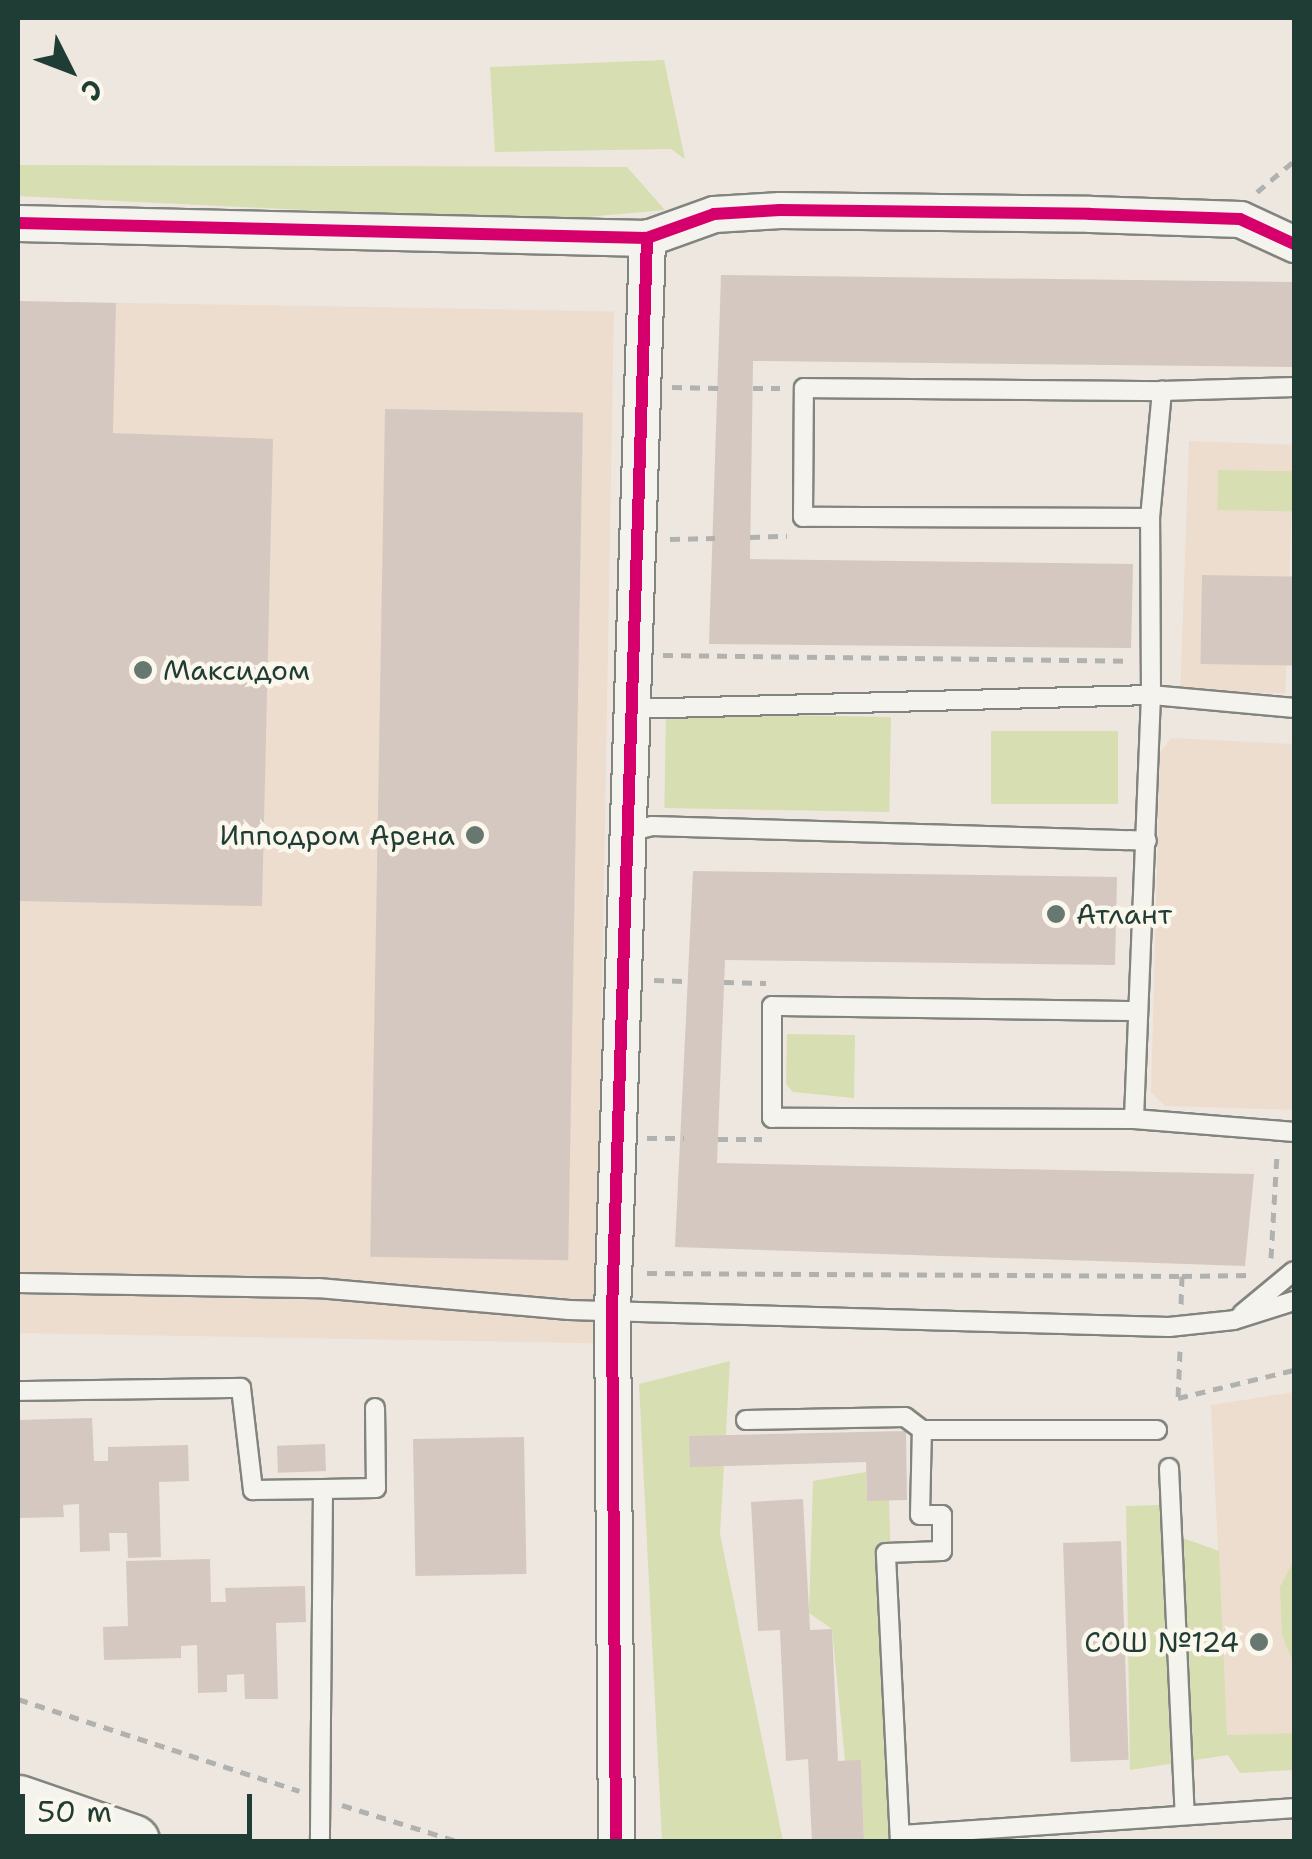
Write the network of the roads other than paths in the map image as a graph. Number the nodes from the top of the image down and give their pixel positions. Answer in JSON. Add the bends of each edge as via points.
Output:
{"nodes":[{"id":1,"x":18,"y":223,"type":"edge"},
{"id":2,"x":647,"y":238,"type":"junction"},
{"id":3,"x":1294,"y":244,"type":"edge"},
{"id":4,"x":1294,"y":387,"type":"edge"},
{"id":5,"x":1162,"y":391,"type":"junction"},
{"id":6,"x":1150,"y":518,"type":"junction"},
{"id":7,"x":1151,"y":695,"type":"junction"},
{"id":8,"x":642,"y":708,"type":"junction"},
{"id":9,"x":1294,"y":708,"type":"edge"},
{"id":10,"x":628,"y":832,"type":"junction"},
{"id":11,"x":1146,"y":841,"type":"junction"},
{"id":12,"x":1137,"y":1011,"type":"junction"},
{"id":13,"x":1134,"y":1119,"type":"junction"},
{"id":14,"x":1288,"y":1132,"type":"edge"},
{"id":15,"x":1294,"y":1271,"type":"edge"},
{"id":16,"x":18,"y":1283,"type":"edge"},
{"id":17,"x":1294,"y":1302,"type":"edge"},
{"id":18,"x":612,"y":1311,"type":"junction"},
{"id":19,"x":1234,"y":1320,"type":"junction"},
{"id":20,"x":18,"y":1391,"type":"edge"},
{"id":21,"x":375,"y":1408,"type":"dead end"},
{"id":22,"x":746,"y":1420,"type":"dead end"},
{"id":23,"x":922,"y":1430,"type":"junction"},
{"id":24,"x":1157,"y":1430,"type":"dead end"},
{"id":25,"x":1168,"y":1468,"type":"dead end"},
{"id":26,"x":323,"y":1489,"type":"junction"},
{"id":27,"x":18,"y":1803,"type":"edge"},
{"id":28,"x":1294,"y":1808,"type":"edge"},
{"id":29,"x":1185,"y":1814,"type":"junction"},
{"id":30,"x":900,"y":1839,"type":"edge"},
{"id":31,"x":132,"y":1842,"type":"edge"},
{"id":32,"x":320,"y":1842,"type":"edge"},
{"id":33,"x":616,"y":1842,"type":"edge"}],
"edges":[{"from":1,"to":2,"type":"street"},
{"from":2,"to":3,"type":"street","via":[[714,214],[780,210],[1240,219]]},
{"from":2,"to":8,"type":"street"},
{"from":4,"to":5,"type":"lane"},
{"from":5,"to":6,"type":"lane"},
{"from":5,"to":6,"type":"lane","via":[[804,388],[803,518]]},
{"from":6,"to":7,"type":"lane"},
{"from":7,"to":8,"type":"lane"},
{"from":7,"to":9,"type":"lane"},
{"from":7,"to":11,"type":"lane"},
{"from":8,"to":10,"type":"street"},
{"from":10,"to":11,"type":"lane","via":[[652,826]]},
{"from":10,"to":18,"type":"street"},
{"from":11,"to":12,"type":"lane"},
{"from":12,"to":13,"type":"lane"},
{"from":12,"to":13,"type":"lane","via":[[772,1006],[772,1118]]},
{"from":13,"to":14,"type":"lane"},
{"from":15,"to":19,"type":"lane"},
{"from":16,"to":18,"type":"lane","via":[[318,1288]]},
{"from":17,"to":19,"type":"lane"},
{"from":18,"to":19,"type":"lane","via":[[1149,1326]]},
{"from":18,"to":33,"type":"street"},
{"from":20,"to":26,"type":"lane","via":[[240,1388],[253,1490]]},
{"from":21,"to":26,"type":"lane","via":[[376,1488]]},
{"from":22,"to":23,"type":"lane","via":[[905,1417]]},
{"from":23,"to":24,"type":"lane"},
{"from":23,"to":30,"type":"lane","via":[[920,1515],[942,1515],[942,1551],[886,1553]]},
{"from":25,"to":29,"type":"lane"},
{"from":26,"to":32,"type":"lane"},
{"from":27,"to":31,"type":"main road"},
{"from":28,"to":29,"type":"lane"},
{"from":29,"to":30,"type":"lane"}]}
